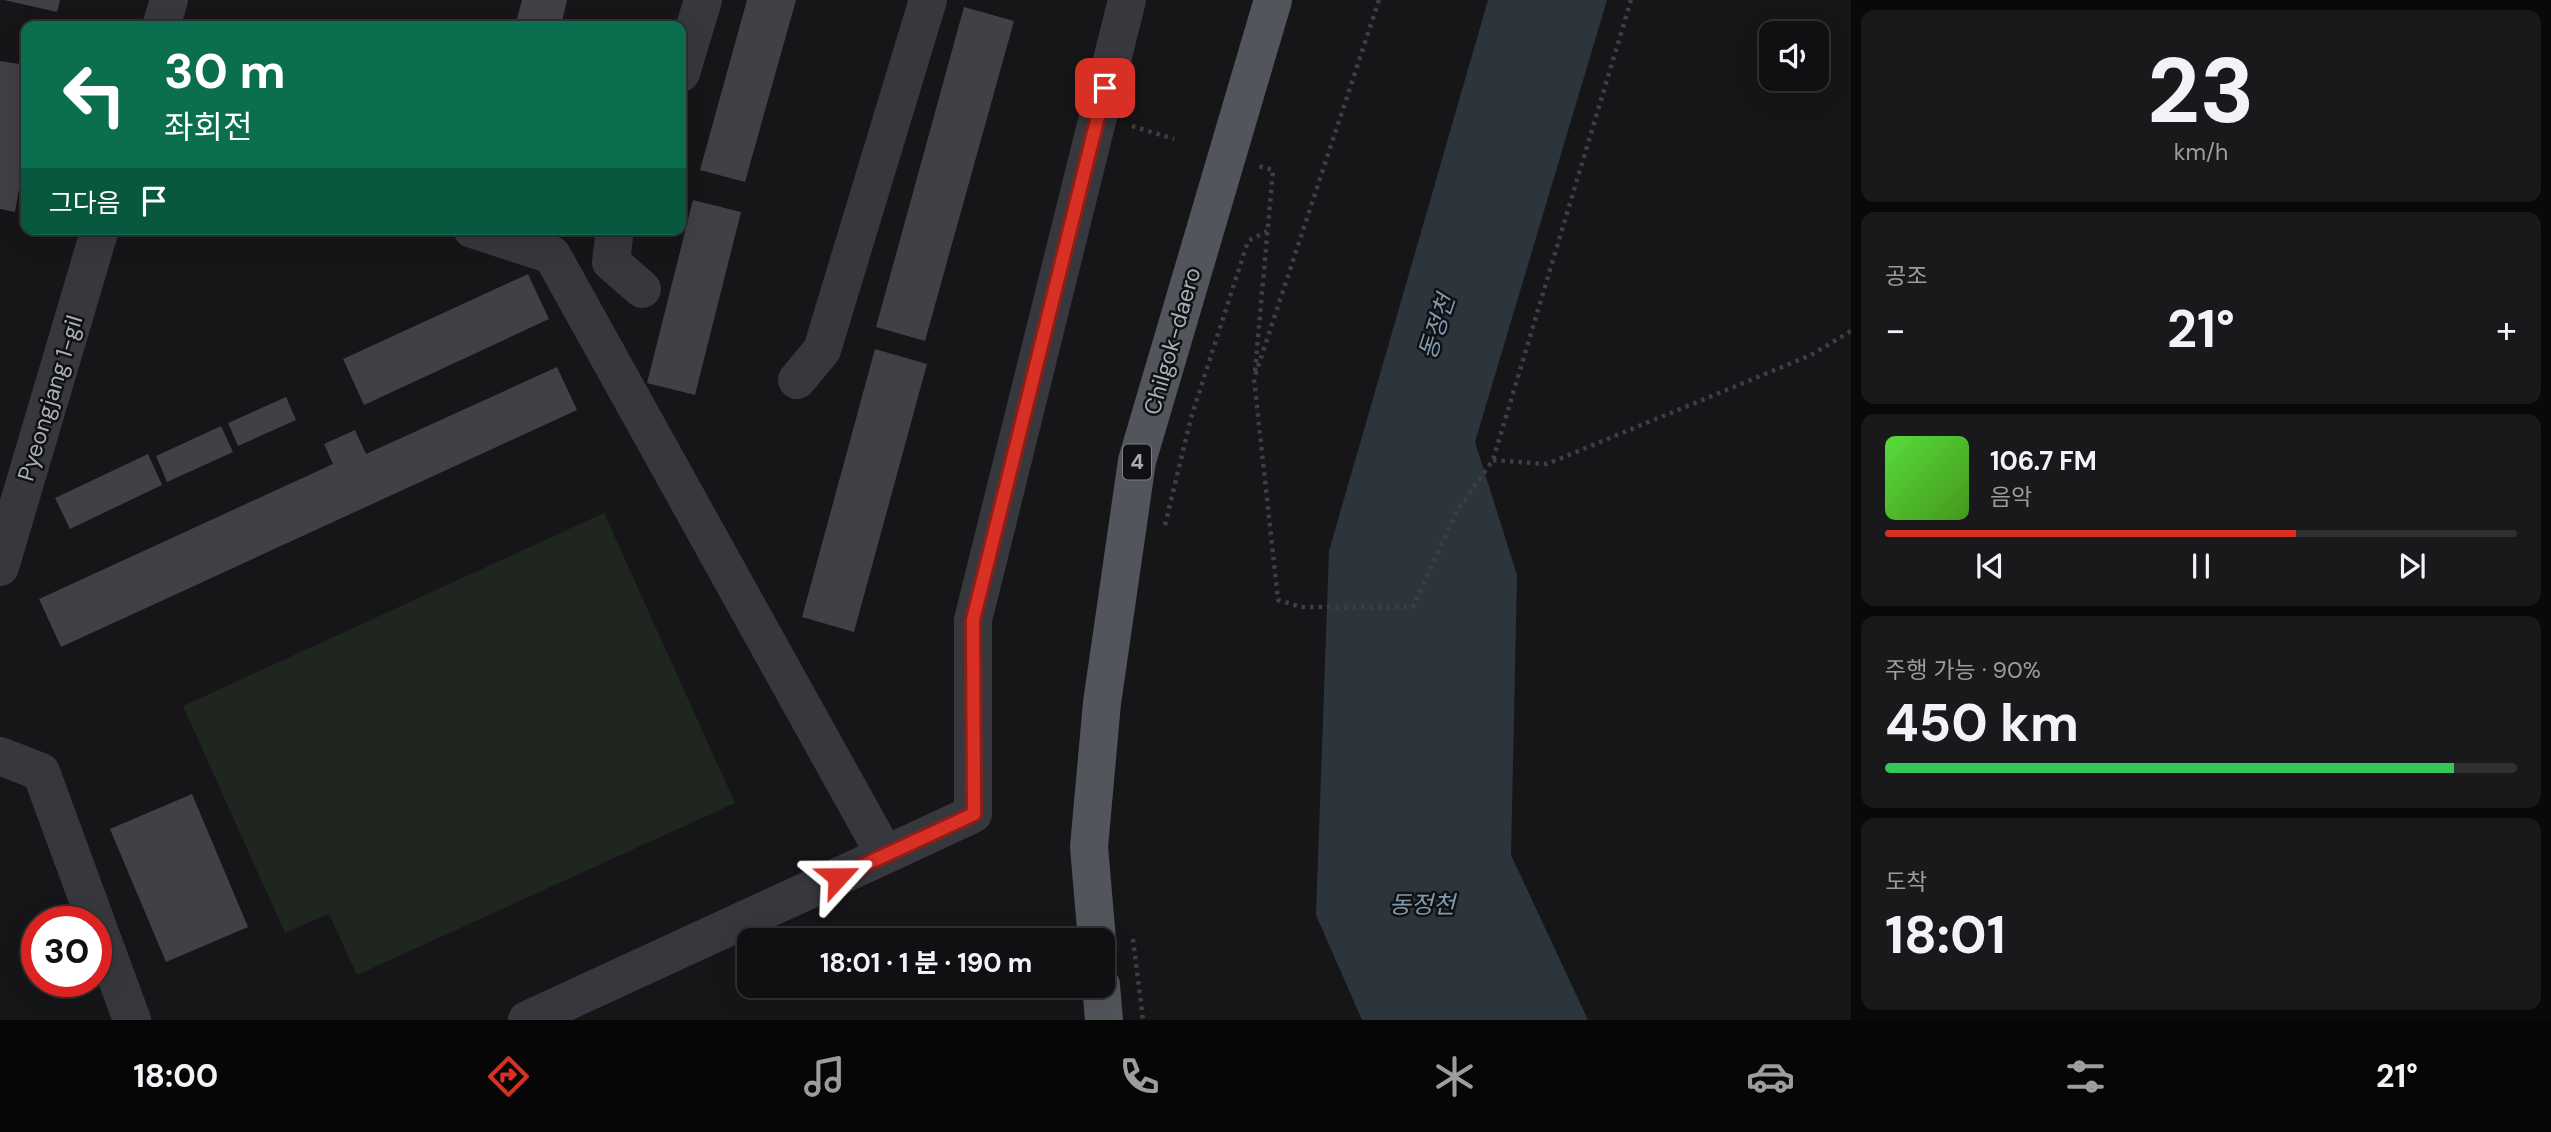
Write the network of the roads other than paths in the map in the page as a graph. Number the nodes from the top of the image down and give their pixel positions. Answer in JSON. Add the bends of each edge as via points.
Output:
{"nodes":[{"id":1,"x":169,"y":0,"type":"edge"},
{"id":2,"x":703,"y":0,"type":"edge"},
{"id":3,"x":928,"y":0,"type":"edge"},
{"id":4,"x":1273,"y":0,"type":"edge"},
{"id":5,"x":1118,"y":2,"type":"edge"},
{"id":6,"x":163,"y":21,"type":"edge"},
{"id":7,"x":686,"y":56,"type":"edge"},
{"id":8,"x":98,"y":235,"type":"edge"},
{"id":9,"x":490,"y":235,"type":"edge"},
{"id":10,"x":614,"y":235,"type":"edge"},
{"id":11,"x":642,"y":289,"type":"dead end"},
{"id":12,"x":797,"y":380,"type":"dead end"},
{"id":13,"x":0,"y":567,"type":"edge"},
{"id":14,"x":0,"y":756,"type":"edge"},
{"id":15,"x":885,"y":855,"type":"junction"},
{"id":16,"x":1113,"y":928,"type":"edge"},
{"id":17,"x":1102,"y":998,"type":"edge"},
{"id":18,"x":132,"y":1020,"type":"edge"},
{"id":19,"x":527,"y":1020,"type":"edge"},
{"id":20,"x":1104,"y":1020,"type":"edge"}],
"edges":[{"from":1,"to":6,"type":"street"},
{"from":2,"to":7,"type":"street"},
{"from":3,"to":12,"type":"street","via":[[822,350]]},
{"from":4,"to":16,"type":"main road","name":"Chilgok-daero","number":"4","via":[[1137,461],[1102,703],[1090,834]]},
{"from":5,"to":15,"type":"street","via":[[1098,115],[973,620],[974,814]]},
{"from":8,"to":13,"type":"street","name":"Pyeongjang 1-gil"},
{"from":9,"to":15,"type":"street","via":[[552,255]]},
{"from":10,"to":11,"type":"street","via":[[611,262]]},
{"from":14,"to":18,"type":"street","via":[[41,772]]},
{"from":15,"to":19,"type":"street"},
{"from":17,"to":20,"type":"main road"}]}
